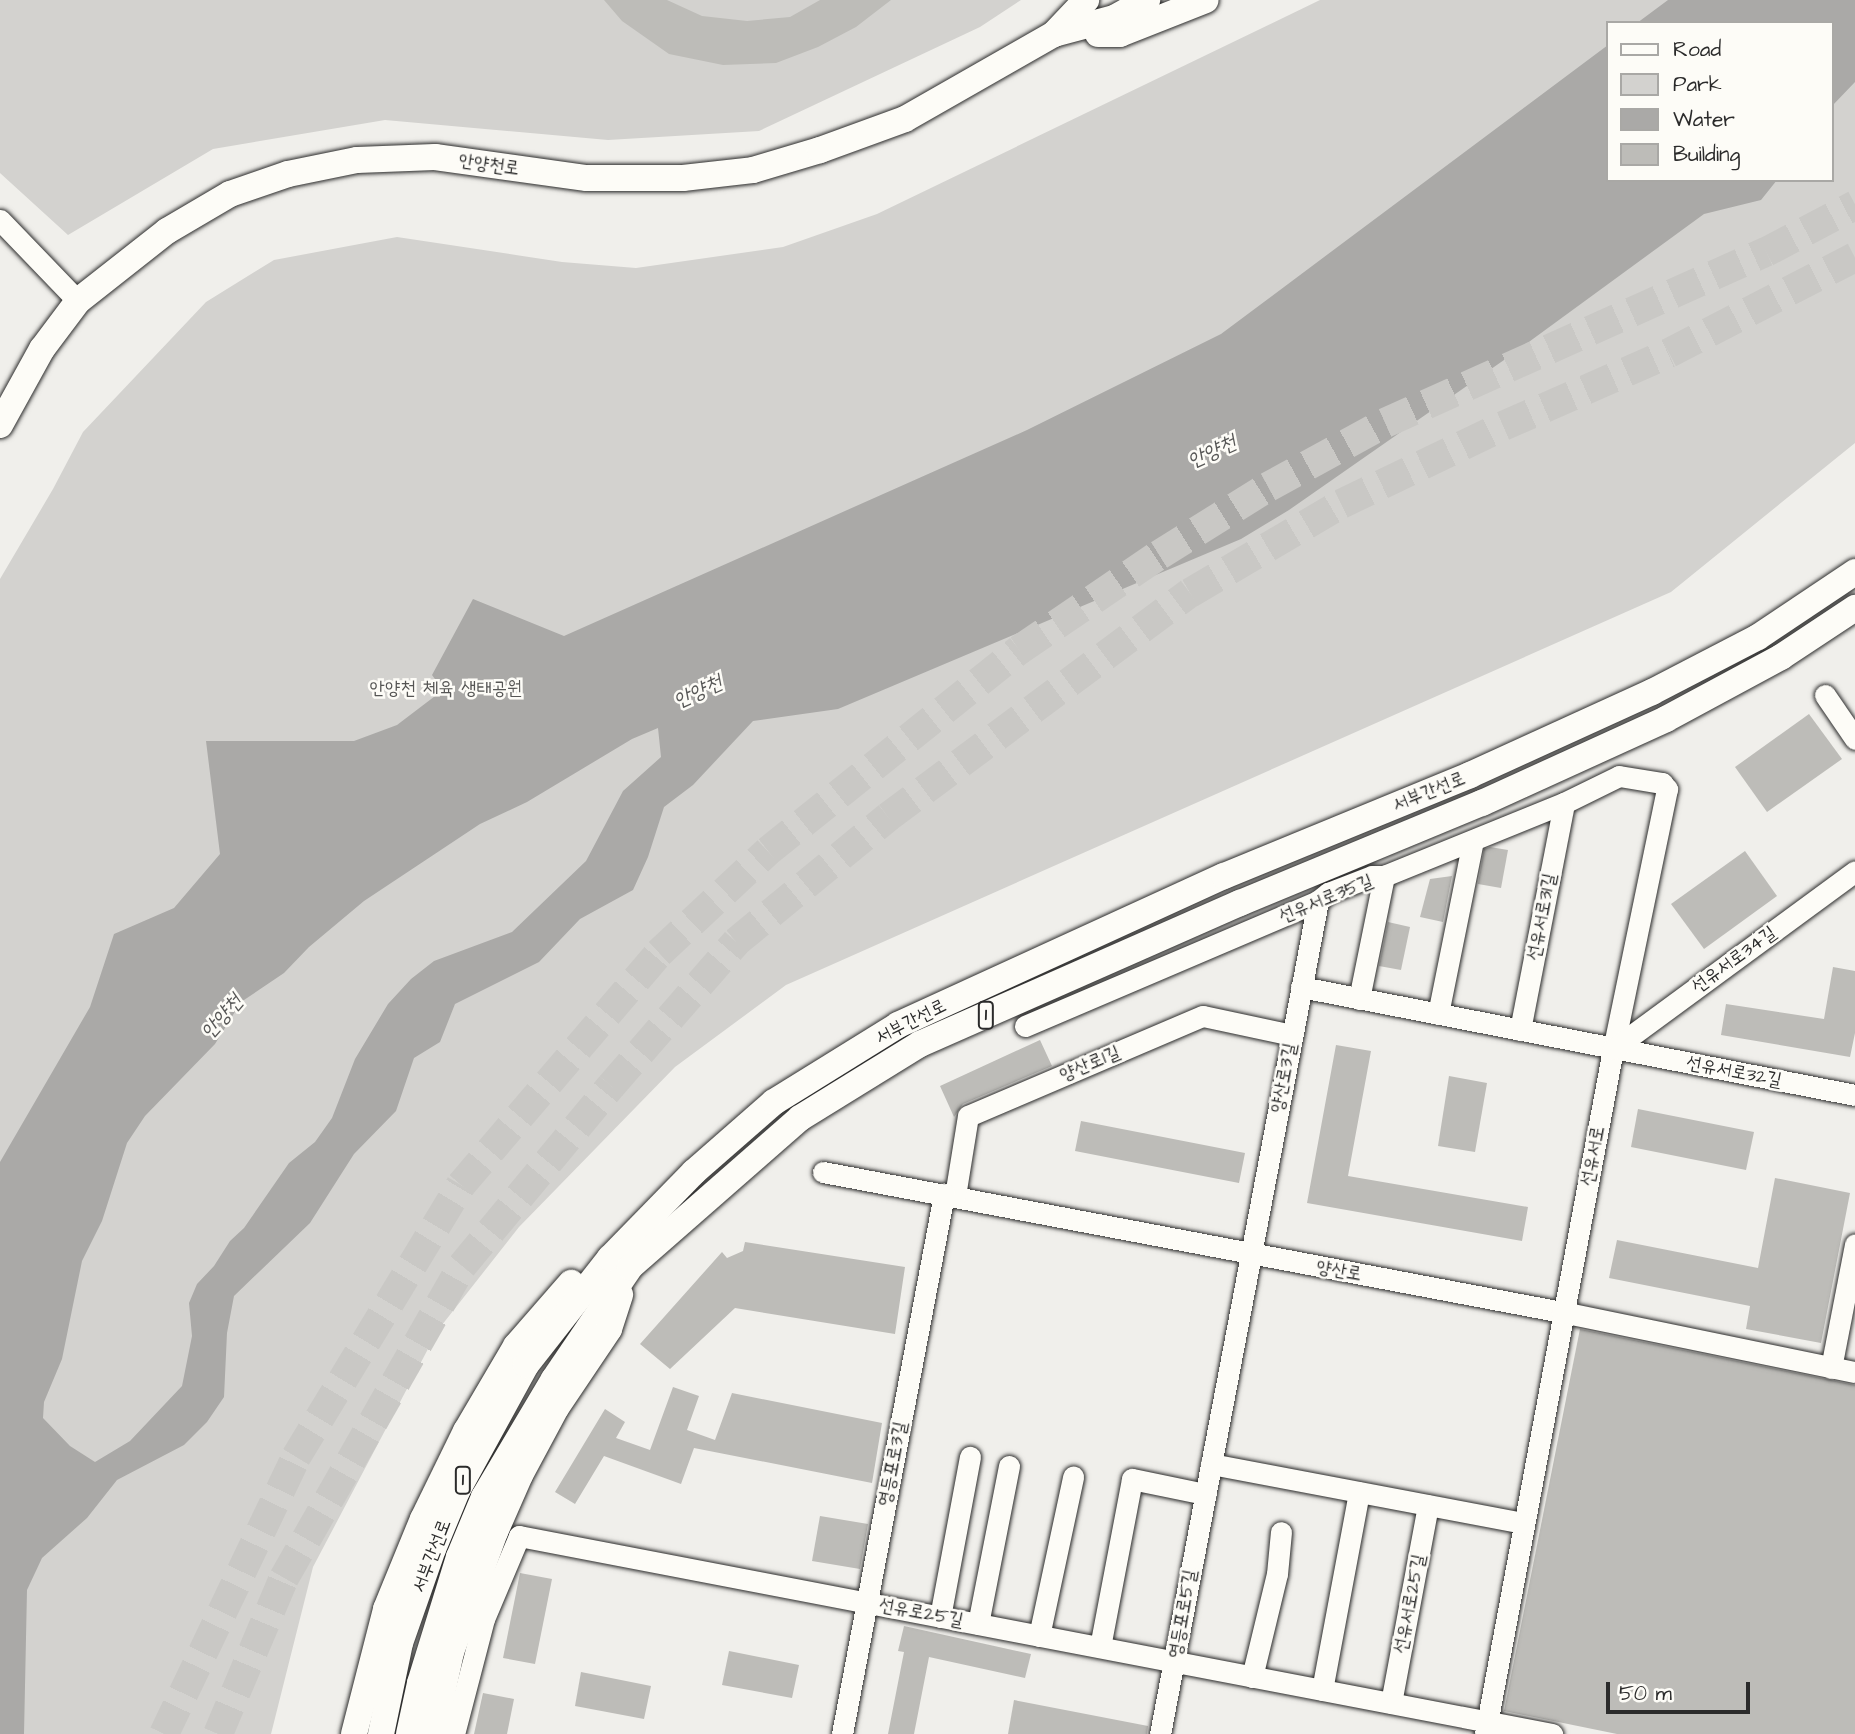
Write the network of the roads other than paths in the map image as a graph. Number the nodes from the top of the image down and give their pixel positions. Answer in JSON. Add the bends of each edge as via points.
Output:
{"nodes":[{"id":1,"x":1086,"y":0,"type":"edge"},
{"id":2,"x":1147,"y":0,"type":"edge"},
{"id":3,"x":1206,"y":0,"type":"edge"},
{"id":4,"x":1054,"y":34,"type":"junction"},
{"id":5,"x":0,"y":220,"type":"edge"},
{"id":6,"x":78,"y":301,"type":"junction"},
{"id":7,"x":0,"y":425,"type":"edge"},
{"id":8,"x":1855,"y":572,"type":"edge"},
{"id":9,"x":1855,"y":608,"type":"edge"},
{"id":10,"x":1825,"y":695,"type":"dead end"},
{"id":11,"x":1855,"y":739,"type":"edge"},
{"id":12,"x":1667,"y":789,"type":"joint"},
{"id":13,"x":1564,"y":803,"type":"junction"},
{"id":14,"x":1473,"y":840,"type":"junction"},
{"id":15,"x":1855,"y":871,"type":"edge"},
{"id":16,"x":1384,"y":876,"type":"junction"},
{"id":17,"x":1318,"y":901,"type":"junction"},
{"id":18,"x":1301,"y":988,"type":"junction"},
{"id":19,"x":1359,"y":999,"type":"junction"},
{"id":20,"x":1438,"y":1014,"type":"junction"},
{"id":21,"x":1025,"y":1026,"type":"dead end"},
{"id":22,"x":1520,"y":1030,"type":"junction"},
{"id":23,"x":1292,"y":1035,"type":"junction"},
{"id":24,"x":1613,"y":1049,"type":"junction"},
{"id":25,"x":1855,"y":1095,"type":"edge"},
{"id":26,"x":824,"y":1172,"type":"dead end"},
{"id":27,"x":950,"y":1195,"type":"junction"},
{"id":28,"x":1855,"y":1244,"type":"edge"},
{"id":29,"x":1249,"y":1255,"type":"junction"},
{"id":30,"x":620,"y":1262,"type":"junction"},
{"id":31,"x":1562,"y":1312,"type":"junction"},
{"id":32,"x":1831,"y":1368,"type":"junction"},
{"id":33,"x":1855,"y":1372,"type":"edge"},
{"id":34,"x":970,"y":1457,"type":"dead end"},
{"id":35,"x":1211,"y":1464,"type":"junction"},
{"id":36,"x":1009,"y":1466,"type":"dead end"},
{"id":37,"x":1073,"y":1477,"type":"dead end"},
{"id":38,"x":1359,"y":1492,"type":"junction"},
{"id":39,"x":1205,"y":1494,"type":"junction"},
{"id":40,"x":1428,"y":1505,"type":"junction"},
{"id":41,"x":1523,"y":1523,"type":"junction"},
{"id":42,"x":1281,"y":1532,"type":"dead end"},
{"id":43,"x":867,"y":1602,"type":"junction"},
{"id":44,"x":940,"y":1617,"type":"junction"},
{"id":45,"x":978,"y":1624,"type":"junction"},
{"id":46,"x":1039,"y":1636,"type":"junction"},
{"id":47,"x":1100,"y":1647,"type":"junction"},
{"id":48,"x":1174,"y":1662,"type":"junction"},
{"id":49,"x":1252,"y":1676,"type":"junction"},
{"id":50,"x":1322,"y":1690,"type":"junction"},
{"id":51,"x":1391,"y":1703,"type":"junction"},
{"id":52,"x":354,"y":1727,"type":"edge"},
{"id":53,"x":1486,"y":1728,"type":"edge"},
{"id":54,"x":381,"y":1734,"type":"edge"},
{"id":55,"x":409,"y":1734,"type":"edge"},
{"id":56,"x":433,"y":1734,"type":"edge"},
{"id":57,"x":454,"y":1734,"type":"edge"},
{"id":58,"x":842,"y":1734,"type":"edge"},
{"id":59,"x":1160,"y":1734,"type":"edge"},
{"id":60,"x":1552,"y":1734,"type":"edge"}],
"edges":[{"from":1,"to":4,"type":"main road","name":"안양천로"},
{"from":2,"to":4,"type":"main road","name":"안양천로","via":[[1114,18]]},
{"from":3,"to":4,"type":"main road","via":[[1120,34]]},
{"from":4,"to":6,"type":"main road","name":"안양천로","via":[[905,118],[753,170],[683,178],[587,178],[435,157],[358,160],[288,174],[230,194],[167,231]]},
{"from":5,"to":6,"type":"street"},
{"from":6,"to":7,"type":"main road","name":"안양천로","via":[[42,349]]},
{"from":8,"to":30,"type":"main road","name":"서부간선로","number":"1","via":[[1758,637],[1652,692],[1470,775],[1224,876],[898,1026],[774,1102],[694,1172]]},
{"from":9,"to":30,"type":"main road","name":"서부간선로","number":"1","via":[[1781,657],[1666,719],[1482,803],[920,1044],[800,1118]]},
{"from":10,"to":11,"type":"street"},
{"from":12,"to":13,"type":"street","name":"선유서로35길","via":[[1662,783],[1619,776]]},
{"from":12,"to":24,"type":"street","name":"선유서로"},
{"from":13,"to":14,"type":"street","name":"선유서로35길"},
{"from":13,"to":22,"type":"street","name":"선유서로31길"},
{"from":14,"to":16,"type":"street","name":"선유서로35길"},
{"from":14,"to":20,"type":"street"},
{"from":15,"to":24,"type":"street","name":"선유서로34길"},
{"from":16,"to":17,"type":"street","name":"선유서로35길","via":[[1372,876]]},
{"from":16,"to":19,"type":"street"},
{"from":17,"to":18,"type":"street","name":"양산로3길"},
{"from":17,"to":21,"type":"street","name":"선유서로35길"},
{"from":18,"to":19,"type":"street"},
{"from":18,"to":23,"type":"street","name":"양산로3길"},
{"from":19,"to":20,"type":"street"},
{"from":20,"to":22,"type":"street"},
{"from":22,"to":24,"type":"street"},
{"from":23,"to":27,"type":"street","name":"양산로1길","via":[[1203,1016],[968,1116]]},
{"from":23,"to":29,"type":"street","name":"양산로3길"},
{"from":24,"to":25,"type":"street","name":"선유서로32길"},
{"from":24,"to":31,"type":"street","name":"선유서로"},
{"from":26,"to":27,"type":"street","name":"양산로"},
{"from":27,"to":29,"type":"street","name":"양산로"},
{"from":27,"to":43,"type":"street","name":"영등포로3길"},
{"from":28,"to":32,"type":"street"},
{"from":29,"to":31,"type":"street","name":"양산로"},
{"from":29,"to":35,"type":"street","name":"영등포로5길"},
{"from":30,"to":52,"type":"main road","via":[[593,1264],[546,1309],[516,1346],[477,1410],[423,1519],[386,1609]]},
{"from":30,"to":54,"type":"main road","name":"서부간선로","number":"1","via":[[526,1365],[457,1491],[400,1643]]},
{"from":30,"to":55,"type":"main road","name":"서부간선로","number":"1","via":[[484,1497],[459,1557]]},
{"from":30,"to":56,"type":"main road","via":[[609,1329],[556,1409],[495,1532],[451,1652]]},
{"from":31,"to":32,"type":"street","name":"양산로"},
{"from":31,"to":41,"type":"street","name":"선유서로"},
{"from":32,"to":33,"type":"street","name":"양산로"},
{"from":34,"to":44,"type":"street"},
{"from":35,"to":38,"type":"street"},
{"from":35,"to":39,"type":"street","name":"영등포로5길"},
{"from":36,"to":45,"type":"street"},
{"from":37,"to":46,"type":"street"},
{"from":38,"to":40,"type":"street"},
{"from":38,"to":50,"type":"street"},
{"from":39,"to":47,"type":"street","via":[[1132,1479]]},
{"from":39,"to":48,"type":"street","name":"영등포로5길"},
{"from":40,"to":41,"type":"street"},
{"from":40,"to":51,"type":"street","name":"선유서로25길"},
{"from":41,"to":53,"type":"street","name":"선유서로"},
{"from":42,"to":49,"type":"street","via":[[1277,1574]]},
{"from":43,"to":44,"type":"street","name":"선유로25길"},
{"from":43,"to":57,"type":"street","name":"선유로25길","via":[[519,1536],[484,1619]]},
{"from":43,"to":58,"type":"street","name":"영등포로3길"},
{"from":44,"to":45,"type":"street","name":"선유로25길"},
{"from":45,"to":46,"type":"street","name":"선유로25길"},
{"from":46,"to":47,"type":"street","name":"선유로25길"},
{"from":47,"to":48,"type":"street","name":"선유로25길"},
{"from":48,"to":49,"type":"street","name":"선유로25길"},
{"from":48,"to":59,"type":"street","name":"영등포로5길"},
{"from":49,"to":50,"type":"street","name":"선유로25길"},
{"from":50,"to":51,"type":"street","name":"선유로25길"},
{"from":51,"to":53,"type":"street","name":"선유로25길"},
{"from":53,"to":60,"type":"street","name":"선유로25길"}]}
